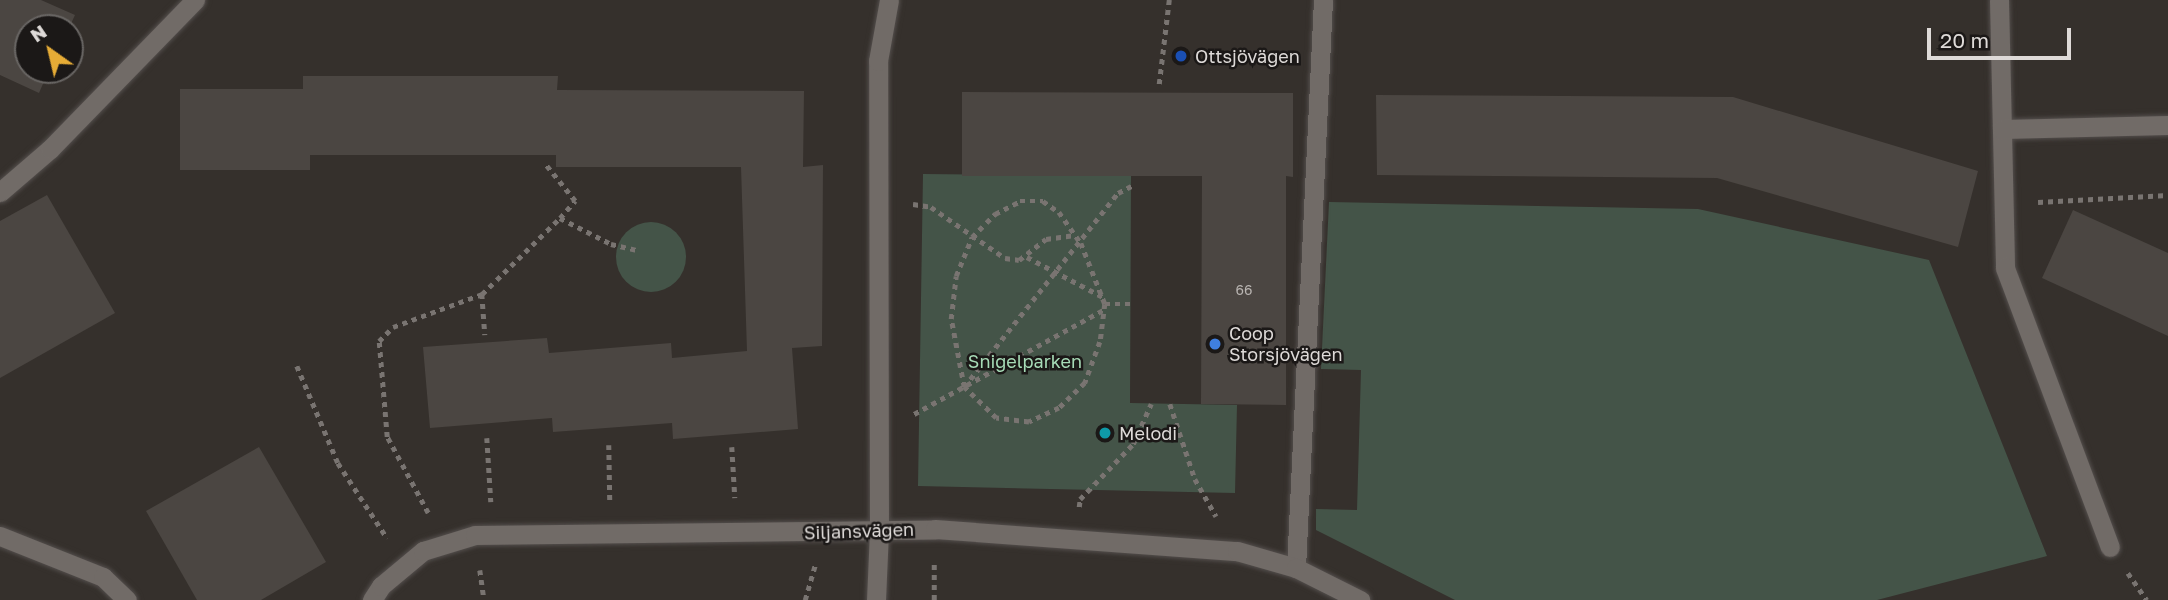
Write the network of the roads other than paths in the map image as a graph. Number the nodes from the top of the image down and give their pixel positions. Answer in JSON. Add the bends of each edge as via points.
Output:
{"nodes":[{"id":1,"x":195,"y":0,"type":"edge"},
{"id":2,"x":889,"y":0,"type":"edge"},
{"id":3,"x":1322,"y":0,"type":"edge"},
{"id":4,"x":1999,"y":0,"type":"edge"},
{"id":5,"x":2168,"y":125,"type":"edge"},
{"id":6,"x":2002,"y":129,"type":"junction"},
{"id":7,"x":0,"y":192,"type":"edge"},
{"id":8,"x":879,"y":531,"type":"junction"},
{"id":9,"x":0,"y":536,"type":"edge"},
{"id":10,"x":2110,"y":547,"type":"dead end"},
{"id":11,"x":1296,"y":568,"type":"junction"},
{"id":12,"x":127,"y":600,"type":"edge"},
{"id":13,"x":372,"y":600,"type":"edge"},
{"id":14,"x":876,"y":600,"type":"edge"},
{"id":15,"x":1360,"y":600,"type":"edge"}],
"edges":[{"from":1,"to":7,"type":"street","via":[[50,149]]},
{"from":2,"to":8,"type":"street","via":[[878,61]]},
{"from":3,"to":11,"type":"street"},
{"from":4,"to":6,"type":"street"},
{"from":5,"to":6,"type":"street"},
{"from":6,"to":10,"type":"street","via":[[2004,268]]},
{"from":8,"to":11,"type":"street","name":"Siljansvägen","via":[[935,529],[1237,551]]},
{"from":8,"to":13,"type":"street","name":"Siljansvägen","via":[[494,534],[445,541],[405,565]]},
{"from":8,"to":14,"type":"street"},
{"from":9,"to":12,"type":"street","via":[[103,577]]},
{"from":11,"to":15,"type":"street","name":"Siljansvägen"}]}
